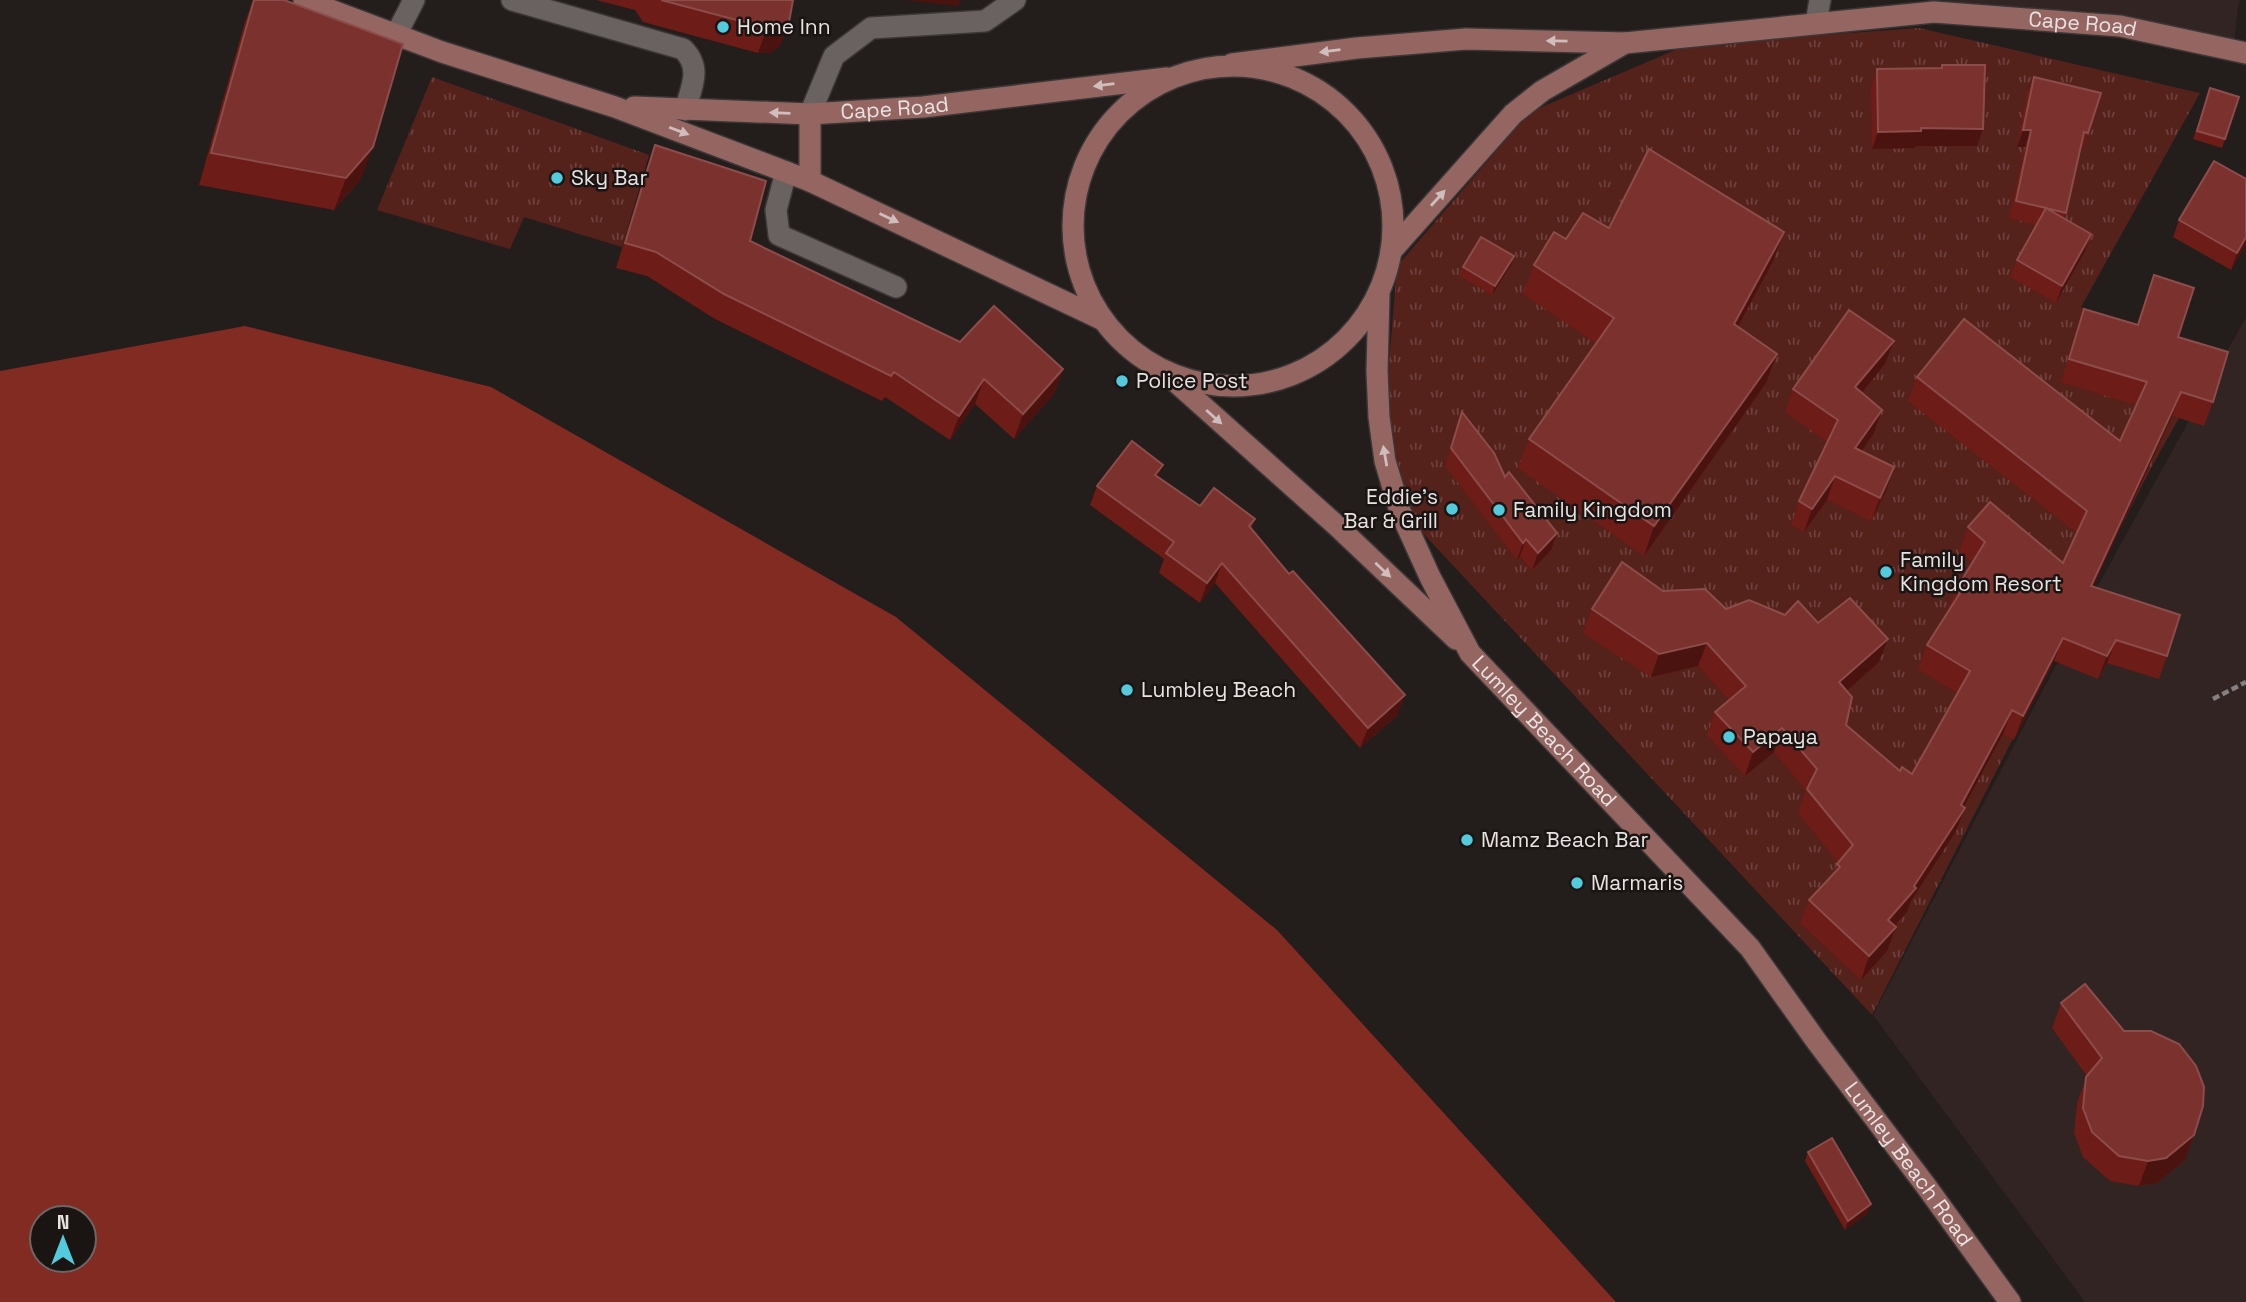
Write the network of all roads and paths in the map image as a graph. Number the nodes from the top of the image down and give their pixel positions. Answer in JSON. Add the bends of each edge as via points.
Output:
{"nodes":[{"id":1,"x":304,"y":0,"type":"edge"},
{"id":2,"x":414,"y":0,"type":"edge"},
{"id":3,"x":512,"y":0,"type":"edge"},
{"id":4,"x":1016,"y":0,"type":"edge"},
{"id":5,"x":1820,"y":0,"type":"edge"},
{"id":6,"x":1816,"y":23,"type":"junction"},
{"id":7,"x":396,"y":34,"type":"junction"},
{"id":8,"x":1625,"y":43,"type":"junction"},
{"id":9,"x":2246,"y":53,"type":"edge"},
{"id":10,"x":1232,"y":64,"type":"junction"},
{"id":11,"x":1172,"y":77,"type":"junction"},
{"id":12,"x":615,"y":107,"type":"junction"},
{"id":13,"x":685,"y":110,"type":"junction"},
{"id":14,"x":810,"y":114,"type":"junction"},
{"id":15,"x":786,"y":172,"type":"junction"},
{"id":16,"x":810,"y":181,"type":"junction"},
{"id":17,"x":1392,"y":249,"type":"junction"},
{"id":18,"x":897,"y":288,"type":"dead end"},
{"id":19,"x":1378,"y":295,"type":"junction"},
{"id":20,"x":1101,"y":318,"type":"junction"},
{"id":21,"x":1163,"y":371,"type":"junction"},
{"id":22,"x":1470,"y":653,"type":"junction"},
{"id":23,"x":2246,"y":682,"type":"edge"},
{"id":24,"x":2213,"y":699,"type":"dead end"},
{"id":25,"x":2010,"y":1302,"type":"edge"}],
"edges":[{"from":1,"to":7,"type":"main road","name":"Cape Road"},
{"from":2,"to":7,"type":"street"},
{"from":3,"to":13,"type":"street","via":[[683,49],[691,57],[695,74]]},
{"from":4,"to":14,"type":"street","via":[[985,21],[871,27],[834,56]]},
{"from":5,"to":6,"type":"street"},
{"from":6,"to":8,"type":"main road","name":"Cape Road"},
{"from":6,"to":9,"type":"main road","name":"Cape Road","via":[[1934,12],[2120,26]]},
{"from":7,"to":12,"type":"main road","name":"Cape Road"},
{"from":8,"to":10,"type":"main road","name":"Cape Road","one_way":true,"via":[[1466,39]]},
{"from":17,"to":8,"type":"main road","one_way":true,"via":[[1513,114],[1542,91]]},
{"from":10,"to":11,"type":"main road","name":"Cape Road"},
{"from":10,"to":17,"type":"main road","via":[[1279,73],[1320,91],[1355,121],[1380,160],[1392,203]]},
{"from":11,"to":14,"type":"main road","name":"Cape Road","one_way":true,"via":[[923,107]]},
{"from":11,"to":20,"type":"main road","via":[[1123,108],[1088,154],[1072,209],[1076,266]]},
{"from":12,"to":13,"type":"main road","name":"Cape Road"},
{"from":12,"to":15,"type":"main road","name":"Cape Road","one_way":true},
{"from":14,"to":13,"type":"main road","name":"Cape Road","one_way":true},
{"from":14,"to":16,"type":"main road"},
{"from":15,"to":16,"type":"main road","name":"Cape Road"},
{"from":15,"to":18,"type":"street","via":[[776,210],[779,235]]},
{"from":16,"to":20,"type":"main road","name":"Cape Road","one_way":true},
{"from":17,"to":19,"type":"main road"},
{"from":19,"to":21,"type":"main road","via":[[1341,345],[1286,378],[1225,386]]},
{"from":22,"to":19,"type":"main road","name":"Lumley Beach Road","one_way":true,"via":[[1399,511],[1385,461],[1377,371]]},
{"from":20,"to":21,"type":"main road","via":[[1128,349]]},
{"from":21,"to":22,"type":"main road","one_way":true,"via":[[1337,526]]},
{"from":22,"to":25,"type":"main road","name":"Lumley Beach Road","via":[[1750,948]]},
{"from":23,"to":24,"type":"path"}]}
